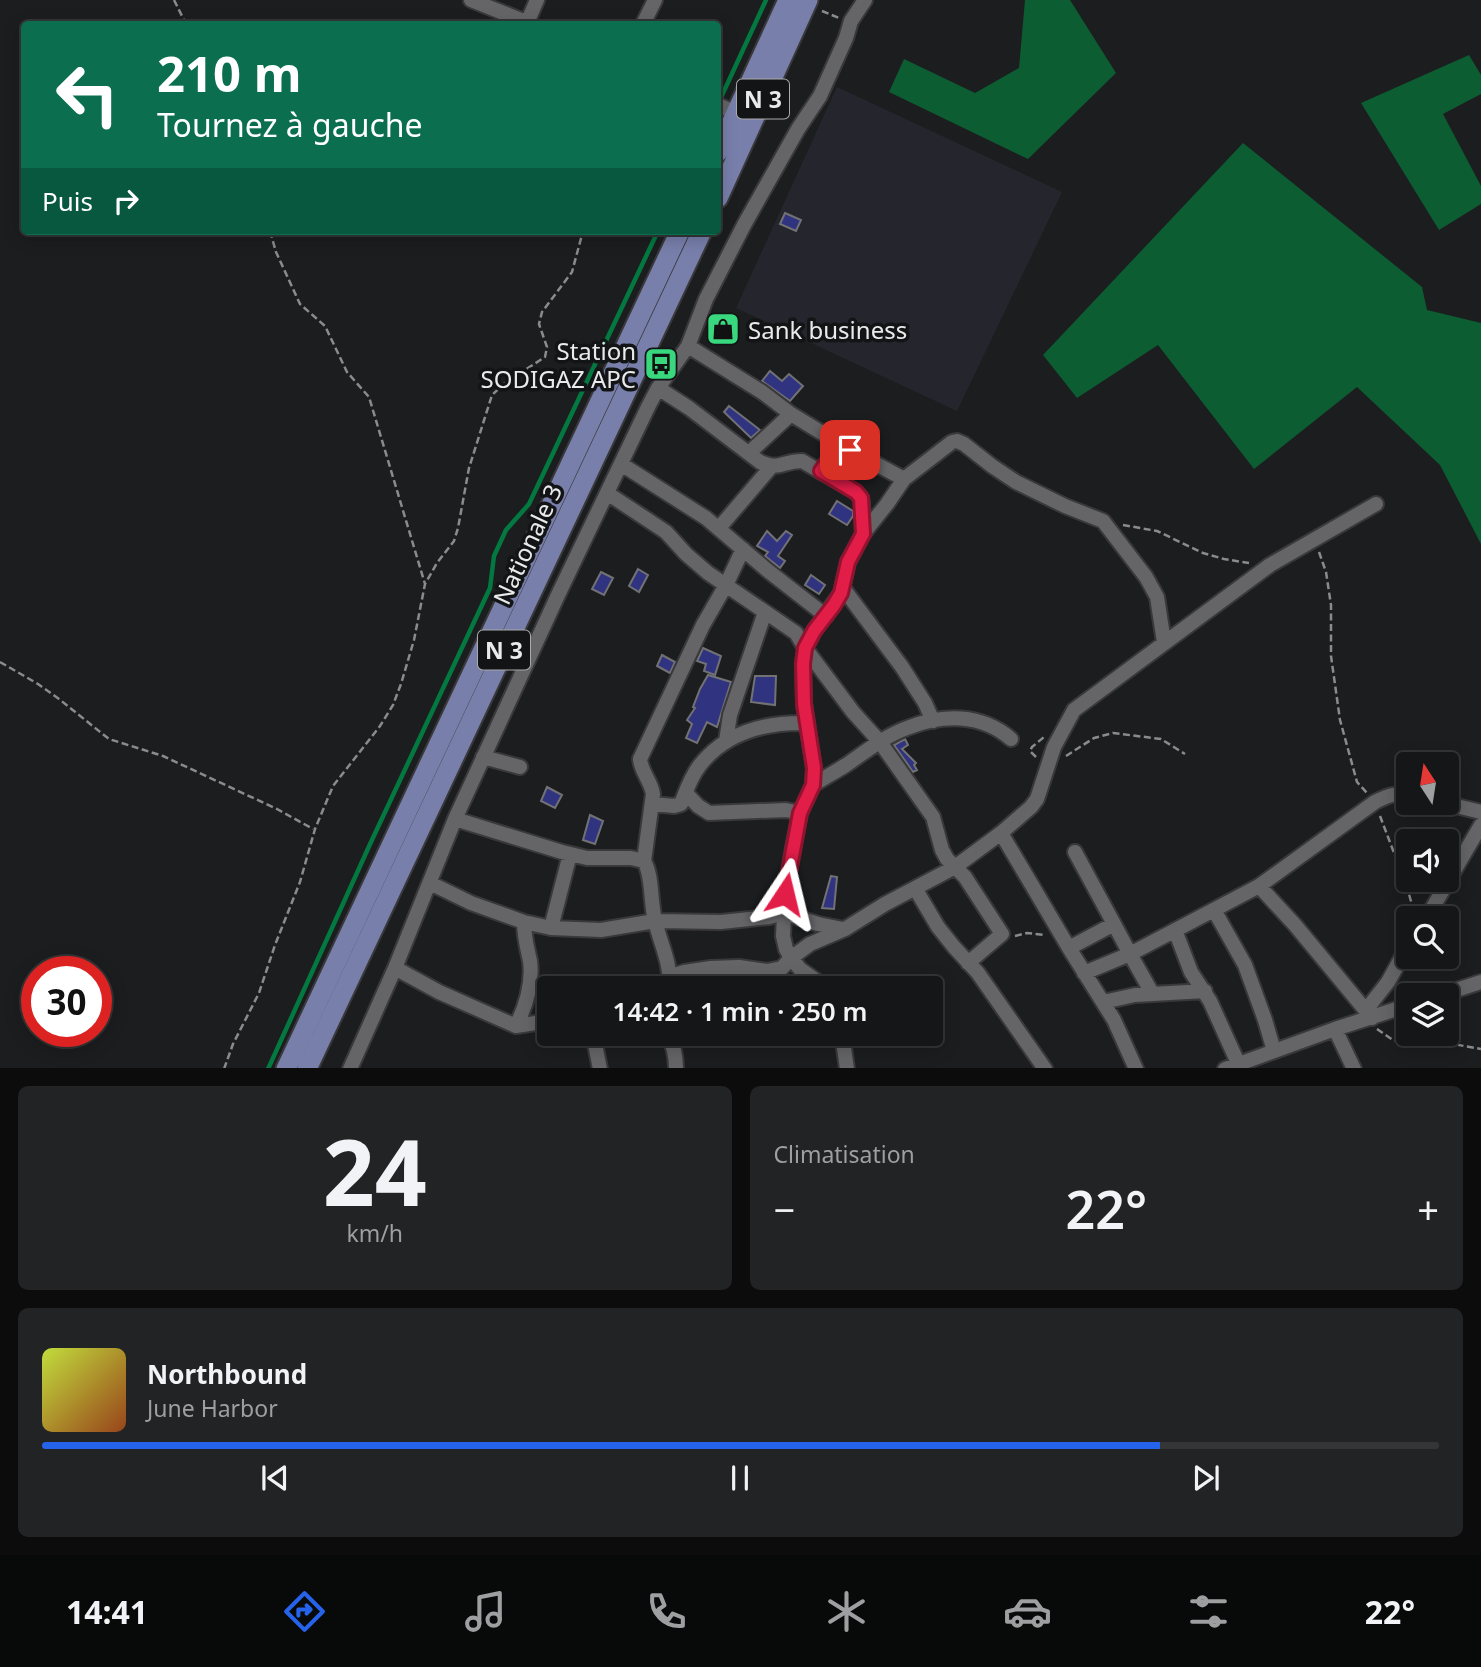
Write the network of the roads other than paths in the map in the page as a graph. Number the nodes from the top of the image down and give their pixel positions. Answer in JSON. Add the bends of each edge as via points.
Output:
{"nodes":[{"id":1,"x":471,"y":0,"type":"edge"},
{"id":2,"x":537,"y":0,"type":"edge"},
{"id":3,"x":655,"y":0,"type":"edge"},
{"id":4,"x":788,"y":0,"type":"edge"},
{"id":5,"x":808,"y":0,"type":"edge"},
{"id":6,"x":865,"y":0,"type":"edge"},
{"id":7,"x":522,"y":21,"type":"edge"},
{"id":8,"x":530,"y":21,"type":"edge"},
{"id":9,"x":644,"y":21,"type":"edge"},
{"id":10,"x":721,"y":106,"type":"edge"},
{"id":11,"x":745,"y":116,"type":"junction"},
{"id":12,"x":721,"y":148,"type":"edge"},
{"id":13,"x":721,"y":189,"type":"edge"},
{"id":14,"x":678,"y":235,"type":"edge"},
{"id":15,"x":700,"y":235,"type":"edge"},
{"id":16,"x":688,"y":346,"type":"junction"},
{"id":17,"x":658,"y":388,"type":"junction"},
{"id":18,"x":791,"y":414,"type":"junction"},
{"id":19,"x":840,"y":444,"type":"junction"},
{"id":20,"x":749,"y":453,"type":"junction"},
{"id":21,"x":621,"y":464,"type":"junction"},
{"id":22,"x":771,"y":467,"type":"junction"},
{"id":23,"x":821,"y":471,"type":"junction"},
{"id":24,"x":904,"y":479,"type":"junction"},
{"id":25,"x":607,"y":493,"type":"junction"},
{"id":26,"x":1376,"y":504,"type":"dead end"},
{"id":27,"x":719,"y":528,"type":"junction"},
{"id":28,"x":863,"y":534,"type":"junction"},
{"id":29,"x":743,"y":549,"type":"junction"},
{"id":30,"x":726,"y":586,"type":"junction"},
{"id":31,"x":843,"y":588,"type":"junction"},
{"id":32,"x":765,"y":612,"type":"junction"},
{"id":33,"x":826,"y":615,"type":"junction"},
{"id":34,"x":1164,"y":642,"type":"junction"},
{"id":35,"x":805,"y":648,"type":"junction"},
{"id":36,"x":933,"y":721,"type":"junction"},
{"id":37,"x":807,"y":723,"type":"junction"},
{"id":38,"x":1010,"y":739,"type":"dead end"},
{"id":39,"x":726,"y":741,"type":"junction"},
{"id":40,"x":880,"y":742,"type":"junction"},
{"id":41,"x":483,"y":757,"type":"junction"},
{"id":42,"x":520,"y":767,"type":"dead end"},
{"id":43,"x":813,"y":785,"type":"junction"},
{"id":44,"x":686,"y":793,"type":"junction"},
{"id":45,"x":1396,"y":793,"type":"edge"},
{"id":46,"x":653,"y":804,"type":"junction"},
{"id":47,"x":1460,"y":807,"type":"edge"},
{"id":48,"x":1481,"y":812,"type":"edge"},
{"id":49,"x":800,"y":813,"type":"junction"},
{"id":50,"x":455,"y":819,"type":"junction"},
{"id":51,"x":1481,"y":825,"type":"edge"},
{"id":52,"x":1001,"y":833,"type":"junction"},
{"id":53,"x":982,"y":848,"type":"junction"},
{"id":54,"x":1075,"y":852,"type":"dead end"},
{"id":55,"x":1012,"y":853,"type":"junction"},
{"id":56,"x":570,"y":854,"type":"junction"},
{"id":57,"x":644,"y":861,"type":"junction"},
{"id":58,"x":956,"y":867,"type":"junction"},
{"id":59,"x":430,"y":883,"type":"junction"},
{"id":60,"x":1259,"y":886,"type":"junction"},
{"id":61,"x":915,"y":888,"type":"junction"},
{"id":62,"x":1434,"y":906,"type":"edge"},
{"id":63,"x":1214,"y":909,"type":"junction"},
{"id":64,"x":784,"y":913,"type":"junction"},
{"id":65,"x":655,"y":921,"type":"junction"},
{"id":66,"x":524,"y":922,"type":"junction"},
{"id":67,"x":1114,"y":924,"type":"junction"},
{"id":68,"x":551,"y":928,"type":"junction"},
{"id":69,"x":845,"y":929,"type":"junction"},
{"id":70,"x":1175,"y":930,"type":"junction"},
{"id":71,"x":1069,"y":948,"type":"junction"},
{"id":72,"x":1130,"y":954,"type":"junction"},
{"id":73,"x":791,"y":958,"type":"junction"},
{"id":74,"x":968,"y":963,"type":"junction"},
{"id":75,"x":395,"y":968,"type":"junction"},
{"id":76,"x":1396,"y":968,"type":"edge"},
{"id":77,"x":1191,"y":972,"type":"junction"},
{"id":78,"x":1084,"y":973,"type":"junction"},
{"id":79,"x":669,"y":976,"type":"edge"},
{"id":80,"x":678,"y":976,"type":"edge"},
{"id":81,"x":810,"y":976,"type":"edge"},
{"id":82,"x":1481,"y":982,"type":"edge"},
{"id":83,"x":1459,"y":989,"type":"edge"},
{"id":84,"x":1181,"y":992,"type":"junction"},
{"id":85,"x":1205,"y":992,"type":"junction"},
{"id":86,"x":1152,"y":993,"type":"junction"},
{"id":87,"x":1103,"y":1002,"type":"junction"},
{"id":88,"x":1396,"y":1008,"type":"edge"},
{"id":89,"x":1367,"y":1016,"type":"junction"},
{"id":90,"x":537,"y":1023,"type":"edge"},
{"id":91,"x":516,"y":1026,"type":"junction"},
{"id":92,"x":1335,"y":1029,"type":"junction"},
{"id":93,"x":595,"y":1046,"type":"edge"},
{"id":94,"x":674,"y":1046,"type":"edge"},
{"id":95,"x":844,"y":1046,"type":"edge"},
{"id":96,"x":1274,"y":1051,"type":"junction"},
{"id":97,"x":1232,"y":1066,"type":"edge"},
{"id":98,"x":286,"y":1068,"type":"edge"},
{"id":99,"x":307,"y":1068,"type":"edge"},
{"id":100,"x":350,"y":1068,"type":"edge"},
{"id":101,"x":600,"y":1068,"type":"edge"},
{"id":102,"x":676,"y":1068,"type":"edge"},
{"id":103,"x":847,"y":1068,"type":"edge"},
{"id":104,"x":1044,"y":1068,"type":"edge"},
{"id":105,"x":1136,"y":1068,"type":"edge"},
{"id":106,"x":1354,"y":1068,"type":"edge"}],
"edges":[{"from":1,"to":7,"type":"street"},
{"from":2,"to":8,"type":"street"},
{"from":3,"to":9,"type":"street"},
{"from":4,"to":11,"type":"main road","number":"N 3"},
{"from":5,"to":11,"type":"main road","number":"N 3"},
{"from":6,"to":16,"type":"street","via":[[820,96],[737,237]]},
{"from":10,"to":11,"type":"street"},
{"from":11,"to":12,"type":"main road","number":"N 3"},
{"from":11,"to":13,"type":"main road","number":"N 3"},
{"from":14,"to":98,"type":"main road","name":"Nationale 3","number":"N 3"},
{"from":15,"to":99,"type":"main road","name":"Nationale 3","number":"N 3"},
{"from":16,"to":17,"type":"street"},
{"from":16,"to":18,"type":"street"},
{"from":17,"to":20,"type":"street"},
{"from":17,"to":21,"type":"street"},
{"from":18,"to":19,"type":"street"},
{"from":18,"to":20,"type":"street"},
{"from":19,"to":23,"type":"street"},
{"from":19,"to":24,"type":"street"},
{"from":20,"to":22,"type":"street"},
{"from":21,"to":25,"type":"street"},
{"from":21,"to":27,"type":"street"},
{"from":22,"to":23,"type":"street","via":[[802,461]]},
{"from":22,"to":27,"type":"street"},
{"from":23,"to":28,"type":"street","via":[[861,498]]},
{"from":24,"to":28,"type":"street"},
{"from":24,"to":34,"type":"street","via":[[957,441],[1016,482],[1103,521],[1157,597]]},
{"from":25,"to":30,"type":"street","via":[[666,533]]},
{"from":25,"to":41,"type":"street"},
{"from":26,"to":34,"type":"street","via":[[1270,565]]},
{"from":27,"to":29,"type":"street"},
{"from":28,"to":31,"type":"street","via":[[848,562]]},
{"from":29,"to":30,"type":"street"},
{"from":29,"to":33,"type":"street"},
{"from":30,"to":32,"type":"street"},
{"from":30,"to":46,"type":"street","via":[[640,759]]},
{"from":31,"to":33,"type":"street"},
{"from":31,"to":36,"type":"street","via":[[902,667]]},
{"from":32,"to":35,"type":"street","via":[[796,632]]},
{"from":32,"to":39,"type":"street","via":[[730,715]]},
{"from":33,"to":35,"type":"street"},
{"from":34,"to":52,"type":"street","via":[[1074,710],[1054,747],[1037,799]]},
{"from":35,"to":37,"type":"street"},
{"from":35,"to":40,"type":"street"},
{"from":36,"to":38,"type":"street","via":[[966,718],[994,727]]},
{"from":36,"to":40,"type":"street"},
{"from":37,"to":39,"type":"street","via":[[783,722]]},
{"from":37,"to":43,"type":"street"},
{"from":39,"to":44,"type":"street","via":[[699,766]]},
{"from":40,"to":43,"type":"street"},
{"from":40,"to":58,"type":"street","via":[[933,817],[942,850]]},
{"from":41,"to":42,"type":"street"},
{"from":41,"to":50,"type":"street"},
{"from":43,"to":49,"type":"street"},
{"from":44,"to":46,"type":"street","via":[[677,806]]},
{"from":44,"to":49,"type":"street","via":[[709,814]]},
{"from":45,"to":60,"type":"street","via":[[1375,802]]},
{"from":46,"to":57,"type":"street"},
{"from":47,"to":48,"type":"street"},
{"from":49,"to":64,"type":"street"},
{"from":50,"to":56,"type":"street"},
{"from":50,"to":59,"type":"street"},
{"from":51,"to":62,"type":"street"},
{"from":52,"to":53,"type":"street"},
{"from":52,"to":55,"type":"street"},
{"from":53,"to":55,"type":"street"},
{"from":53,"to":58,"type":"street"},
{"from":54,"to":67,"type":"street"},
{"from":55,"to":71,"type":"street"},
{"from":56,"to":57,"type":"street"},
{"from":56,"to":68,"type":"street"},
{"from":57,"to":65,"type":"street"},
{"from":58,"to":61,"type":"street"},
{"from":58,"to":74,"type":"street","via":[[1002,934]]},
{"from":59,"to":66,"type":"street"},
{"from":59,"to":75,"type":"street"},
{"from":60,"to":63,"type":"street"},
{"from":60,"to":89,"type":"street"},
{"from":61,"to":69,"type":"street"},
{"from":61,"to":74,"type":"street","via":[[938,927]]},
{"from":63,"to":70,"type":"street"},
{"from":63,"to":96,"type":"street","via":[[1245,965]]},
{"from":64,"to":65,"type":"street","via":[[721,922]]},
{"from":64,"to":69,"type":"street"},
{"from":64,"to":73,"type":"street","via":[[784,942]]},
{"from":65,"to":68,"type":"street","via":[[601,930]]},
{"from":65,"to":79,"type":"street"},
{"from":66,"to":68,"type":"street"},
{"from":66,"to":91,"type":"street","via":[[530,981]]},
{"from":67,"to":71,"type":"street"},
{"from":67,"to":72,"type":"street"},
{"from":69,"to":73,"type":"street"},
{"from":70,"to":72,"type":"street"},
{"from":70,"to":77,"type":"street"},
{"from":71,"to":78,"type":"street"},
{"from":72,"to":78,"type":"street"},
{"from":72,"to":86,"type":"street"},
{"from":73,"to":80,"type":"street","via":[[774,971],[712,968]]},
{"from":73,"to":81,"type":"street"},
{"from":74,"to":104,"type":"street"},
{"from":75,"to":91,"type":"street"},
{"from":75,"to":100,"type":"street"},
{"from":76,"to":89,"type":"street"},
{"from":77,"to":84,"type":"street"},
{"from":77,"to":85,"type":"street"},
{"from":78,"to":87,"type":"street"},
{"from":82,"to":83,"type":"street"},
{"from":84,"to":85,"type":"street"},
{"from":84,"to":86,"type":"street"},
{"from":85,"to":97,"type":"street"},
{"from":86,"to":87,"type":"street"},
{"from":87,"to":105,"type":"street"},
{"from":88,"to":89,"type":"street"},
{"from":89,"to":92,"type":"street"},
{"from":90,"to":91,"type":"street"},
{"from":92,"to":96,"type":"street"},
{"from":92,"to":106,"type":"street"},
{"from":93,"to":101,"type":"street"},
{"from":94,"to":102,"type":"street"},
{"from":95,"to":103,"type":"street"},
{"from":96,"to":97,"type":"street"}]}
